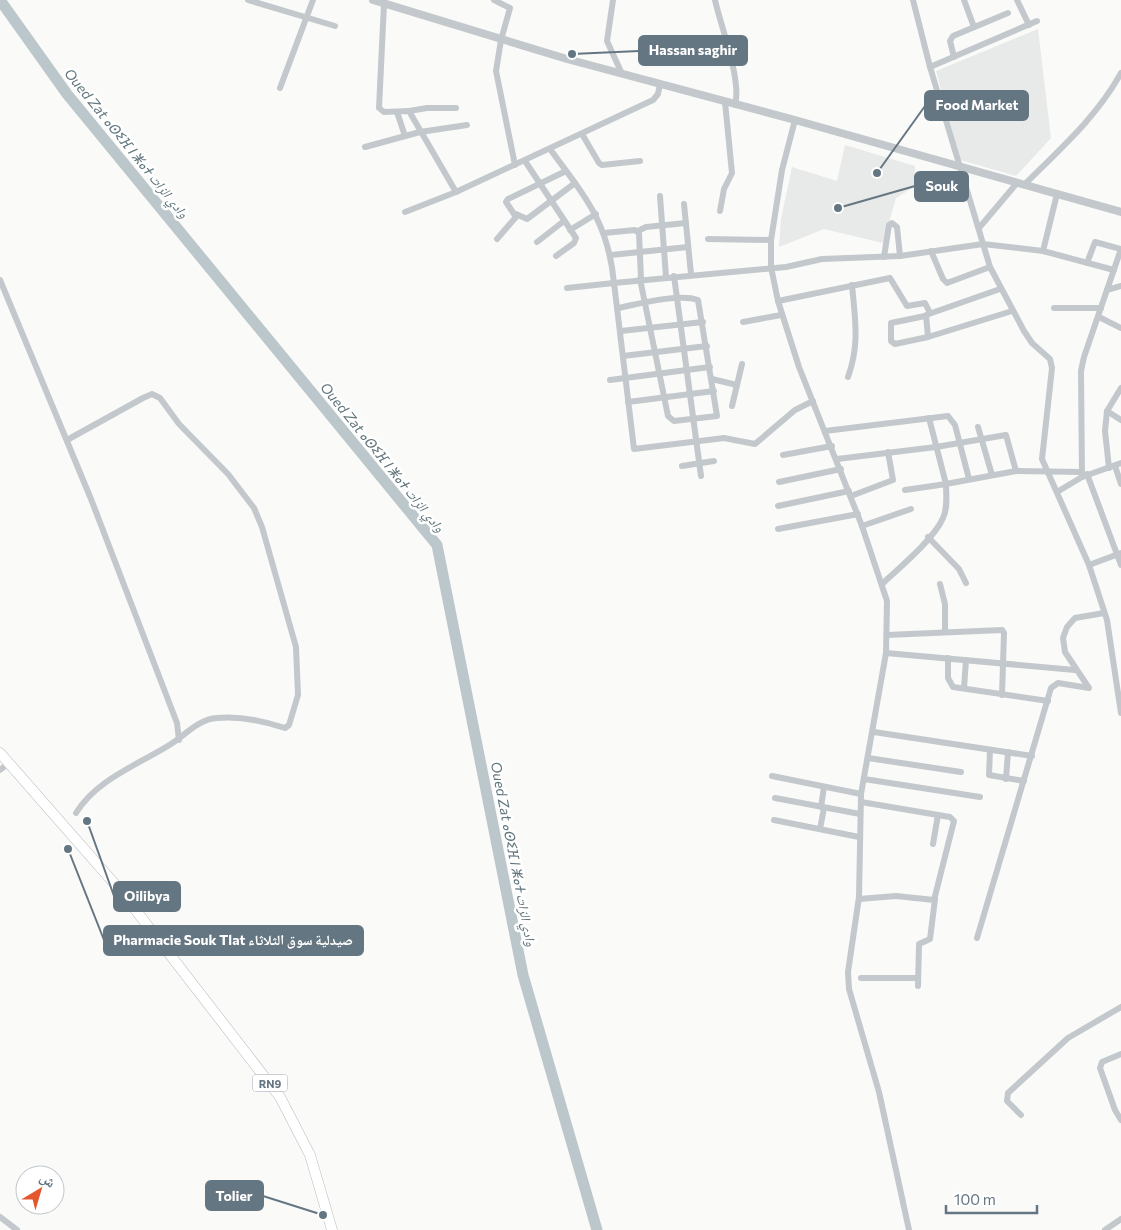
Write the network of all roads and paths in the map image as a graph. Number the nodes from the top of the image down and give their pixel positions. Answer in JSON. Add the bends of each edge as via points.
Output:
{"nodes":[{"id":1,"x":248,"y":0,"type":"edge"},
{"id":2,"x":313,"y":0,"type":"edge"},
{"id":3,"x":373,"y":0,"type":"edge"},
{"id":4,"x":494,"y":0,"type":"edge"},
{"id":5,"x":613,"y":0,"type":"edge"},
{"id":6,"x":715,"y":0,"type":"edge"},
{"id":7,"x":913,"y":0,"type":"edge"},
{"id":8,"x":964,"y":0,"type":"edge"},
{"id":9,"x":1017,"y":0,"type":"edge"},
{"id":10,"x":384,"y":4,"type":"junction"},
{"id":11,"x":1008,"y":13,"type":"dead end"},
{"id":12,"x":306,"y":19,"type":"junction"},
{"id":13,"x":1037,"y":21,"type":"dead end"},
{"id":14,"x":1029,"y":25,"type":"junction"},
{"id":15,"x":335,"y":26,"type":"dead end"},
{"id":16,"x":974,"y":27,"type":"junction"},
{"id":17,"x":501,"y":40,"type":"junction"},
{"id":18,"x":954,"y":57,"type":"junction"},
{"id":19,"x":930,"y":67,"type":"junction"},
{"id":20,"x":1121,"y":73,"type":"edge"},
{"id":21,"x":622,"y":74,"type":"junction"},
{"id":22,"x":660,"y":84,"type":"junction"},
{"id":23,"x":280,"y":88,"type":"dead end"},
{"id":24,"x":725,"y":102,"type":"junction"},
{"id":25,"x":735,"y":105,"type":"junction"},
{"id":26,"x":456,"y":108,"type":"dead end"},
{"id":27,"x":410,"y":111,"type":"junction"},
{"id":28,"x":397,"y":112,"type":"junction"},
{"id":29,"x":795,"y":120,"type":"junction"},
{"id":30,"x":467,"y":125,"type":"dead end"},
{"id":31,"x":420,"y":132,"type":"junction"},
{"id":32,"x":582,"y":134,"type":"junction"},
{"id":33,"x":405,"y":136,"type":"junction"},
{"id":34,"x":365,"y":147,"type":"dead end"},
{"id":35,"x":550,"y":149,"type":"junction"},
{"id":36,"x":525,"y":160,"type":"junction"},
{"id":37,"x":640,"y":161,"type":"dead end"},
{"id":38,"x":515,"y":165,"type":"junction"},
{"id":39,"x":959,"y":167,"type":"junction"},
{"id":40,"x":566,"y":171,"type":"junction"},
{"id":41,"x":575,"y":183,"type":"junction"},
{"id":42,"x":540,"y":184,"type":"junction"},
{"id":43,"x":1021,"y":184,"type":"junction"},
{"id":44,"x":456,"y":192,"type":"junction"},
{"id":45,"x":1057,"y":194,"type":"junction"},
{"id":46,"x":660,"y":196,"type":"dead end"},
{"id":47,"x":551,"y":202,"type":"junction"},
{"id":48,"x":684,"y":204,"type":"dead end"},
{"id":49,"x":720,"y":211,"type":"dead end"},
{"id":50,"x":405,"y":212,"type":"dead end"},
{"id":51,"x":1121,"y":212,"type":"edge"},
{"id":52,"x":516,"y":214,"type":"junction"},
{"id":53,"x":596,"y":214,"type":"junction"},
{"id":54,"x":564,"y":221,"type":"junction"},
{"id":55,"x":686,"y":223,"type":"junction"},
{"id":56,"x":662,"y":225,"type":"junction"},
{"id":57,"x":979,"y":228,"type":"junction"},
{"id":58,"x":570,"y":230,"type":"junction"},
{"id":59,"x":638,"y":231,"type":"junction"},
{"id":60,"x":604,"y":233,"type":"junction"},
{"id":61,"x":497,"y":239,"type":"dead end"},
{"id":62,"x":708,"y":239,"type":"dead end"},
{"id":63,"x":771,"y":240,"type":"junction"},
{"id":64,"x":537,"y":242,"type":"dead end"},
{"id":65,"x":983,"y":244,"type":"junction"},
{"id":66,"x":688,"y":247,"type":"junction"},
{"id":67,"x":1121,"y":249,"type":"edge"},
{"id":68,"x":664,"y":250,"type":"junction"},
{"id":69,"x":931,"y":251,"type":"junction"},
{"id":70,"x":640,"y":252,"type":"junction"},
{"id":71,"x":1042,"y":252,"type":"junction"},
{"id":72,"x":611,"y":255,"type":"junction"},
{"id":73,"x":556,"y":256,"type":"dead end"},
{"id":74,"x":900,"y":256,"type":"junction"},
{"id":75,"x":884,"y":257,"type":"junction"},
{"id":76,"x":1087,"y":264,"type":"junction"},
{"id":77,"x":771,"y":267,"type":"junction"},
{"id":78,"x":990,"y":267,"type":"junction"},
{"id":79,"x":1114,"y":270,"type":"junction"},
{"id":80,"x":691,"y":274,"type":"junction"},
{"id":81,"x":674,"y":276,"type":"junction"},
{"id":82,"x":666,"y":277,"type":"junction"},
{"id":83,"x":641,"y":279,"type":"junction"},
{"id":84,"x":0,"y":280,"type":"edge"},
{"id":85,"x":614,"y":283,"type":"junction"},
{"id":86,"x":852,"y":285,"type":"junction"},
{"id":87,"x":1121,"y":286,"type":"edge"},
{"id":88,"x":567,"y":288,"type":"dead end"},
{"id":89,"x":1000,"y":289,"type":"junction"},
{"id":90,"x":1107,"y":290,"type":"junction"},
{"id":91,"x":678,"y":299,"type":"junction"},
{"id":92,"x":778,"y":302,"type":"junction"},
{"id":93,"x":644,"y":303,"type":"junction"},
{"id":94,"x":618,"y":308,"type":"junction"},
{"id":95,"x":1054,"y":308,"type":"dead end"},
{"id":96,"x":1101,"y":308,"type":"junction"},
{"id":97,"x":1012,"y":310,"type":"junction"},
{"id":98,"x":781,"y":315,"type":"junction"},
{"id":99,"x":927,"y":315,"type":"junction"},
{"id":100,"x":1099,"y":317,"type":"junction"},
{"id":101,"x":703,"y":322,"type":"junction"},
{"id":102,"x":743,"y":322,"type":"dead end"},
{"id":103,"x":681,"y":323,"type":"junction"},
{"id":104,"x":648,"y":326,"type":"junction"},
{"id":105,"x":1121,"y":328,"type":"edge"},
{"id":106,"x":621,"y":331,"type":"junction"},
{"id":107,"x":928,"y":337,"type":"junction"},
{"id":108,"x":707,"y":346,"type":"junction"},
{"id":109,"x":684,"y":348,"type":"junction"},
{"id":110,"x":654,"y":351,"type":"junction"},
{"id":111,"x":623,"y":356,"type":"junction"},
{"id":112,"x":742,"y":364,"type":"dead end"},
{"id":113,"x":710,"y":367,"type":"junction"},
{"id":114,"x":687,"y":370,"type":"junction"},
{"id":115,"x":659,"y":374,"type":"junction"},
{"id":116,"x":848,"y":377,"type":"dead end"},
{"id":117,"x":626,"y":378,"type":"junction"},
{"id":118,"x":712,"y":379,"type":"junction"},
{"id":119,"x":610,"y":380,"type":"dead end"},
{"id":120,"x":737,"y":385,"type":"junction"},
{"id":121,"x":714,"y":390,"type":"junction"},
{"id":122,"x":1120,"y":390,"type":"edge"},
{"id":123,"x":690,"y":393,"type":"junction"},
{"id":124,"x":664,"y":397,"type":"junction"},
{"id":125,"x":813,"y":401,"type":"junction"},
{"id":126,"x":628,"y":402,"type":"junction"},
{"id":127,"x":732,"y":406,"type":"dead end"},
{"id":128,"x":1107,"y":411,"type":"junction"},
{"id":129,"x":694,"y":418,"type":"junction"},
{"id":130,"x":930,"y":418,"type":"junction"},
{"id":131,"x":1121,"y":420,"type":"edge"},
{"id":132,"x":978,"y":427,"type":"dead end"},
{"id":133,"x":825,"y":431,"type":"junction"},
{"id":134,"x":67,"y":440,"type":"junction"},
{"id":135,"x":697,"y":440,"type":"junction"},
{"id":136,"x":982,"y":440,"type":"junction"},
{"id":137,"x":960,"y":443,"type":"junction"},
{"id":138,"x":832,"y":446,"type":"junction"},
{"id":139,"x":936,"y":446,"type":"junction"},
{"id":140,"x":888,"y":452,"type":"junction"},
{"id":141,"x":783,"y":455,"type":"dead end"},
{"id":142,"x":837,"y":459,"type":"junction"},
{"id":143,"x":714,"y":461,"type":"dead end"},
{"id":144,"x":700,"y":464,"type":"junction"},
{"id":145,"x":1115,"y":465,"type":"edge"},
{"id":146,"x":682,"y":466,"type":"dead end"},
{"id":147,"x":841,"y":469,"type":"junction"},
{"id":148,"x":1016,"y":471,"type":"junction"},
{"id":149,"x":1048,"y":471,"type":"junction"},
{"id":150,"x":1084,"y":474,"type":"junction"},
{"id":151,"x":701,"y":476,"type":"dead end"},
{"id":152,"x":992,"y":476,"type":"junction"},
{"id":153,"x":969,"y":479,"type":"junction"},
{"id":154,"x":779,"y":482,"type":"dead end"},
{"id":155,"x":946,"y":484,"type":"junction"},
{"id":156,"x":1121,"y":484,"type":"edge"},
{"id":157,"x":905,"y":490,"type":"dead end"},
{"id":158,"x":1057,"y":492,"type":"junction"},
{"id":159,"x":850,"y":493,"type":"junction"},
{"id":160,"x":778,"y":506,"type":"dead end"},
{"id":161,"x":911,"y":509,"type":"dead end"},
{"id":162,"x":858,"y":514,"type":"junction"},
{"id":163,"x":862,"y":526,"type":"junction"},
{"id":164,"x":778,"y":529,"type":"dead end"},
{"id":165,"x":928,"y":538,"type":"junction"},
{"id":166,"x":1119,"y":554,"type":"edge"},
{"id":167,"x":1121,"y":565,"type":"edge"},
{"id":168,"x":1088,"y":566,"type":"junction"},
{"id":169,"x":966,"y":583,"type":"dead end"},
{"id":170,"x":882,"y":584,"type":"junction"},
{"id":171,"x":940,"y":584,"type":"dead end"},
{"id":172,"x":1104,"y":613,"type":"junction"},
{"id":173,"x":945,"y":632,"type":"junction"},
{"id":174,"x":887,"y":635,"type":"junction"},
{"id":175,"x":886,"y":652,"type":"junction"},
{"id":176,"x":948,"y":658,"type":"junction"},
{"id":177,"x":966,"y":660,"type":"junction"},
{"id":178,"x":1004,"y":664,"type":"junction"},
{"id":179,"x":1075,"y":670,"type":"junction"},
{"id":180,"x":964,"y":688,"type":"junction"},
{"id":181,"x":1002,"y":694,"type":"junction"},
{"id":182,"x":1048,"y":702,"type":"junction"},
{"id":183,"x":1121,"y":713,"type":"edge"},
{"id":184,"x":874,"y":732,"type":"junction"},
{"id":185,"x":179,"y":740,"type":"junction"},
{"id":186,"x":990,"y":750,"type":"junction"},
{"id":187,"x":1008,"y":752,"type":"junction"},
{"id":188,"x":0,"y":753,"type":"edge"},
{"id":189,"x":1032,"y":756,"type":"junction"},
{"id":190,"x":868,"y":758,"type":"junction"},
{"id":191,"x":9,"y":762,"type":"junction"},
{"id":192,"x":0,"y":770,"type":"edge"},
{"id":193,"x":961,"y":772,"type":"dead end"},
{"id":194,"x":772,"y":776,"type":"dead end"},
{"id":195,"x":864,"y":779,"type":"junction"},
{"id":196,"x":1006,"y":779,"type":"junction"},
{"id":197,"x":1024,"y":781,"type":"junction"},
{"id":198,"x":824,"y":787,"type":"junction"},
{"id":199,"x":861,"y":794,"type":"junction"},
{"id":200,"x":980,"y":797,"type":"dead end"},
{"id":201,"x":775,"y":798,"type":"dead end"},
{"id":202,"x":861,"y":802,"type":"junction"},
{"id":203,"x":823,"y":808,"type":"junction"},
{"id":204,"x":76,"y":814,"type":"dead end"},
{"id":205,"x":860,"y":814,"type":"junction"},
{"id":206,"x":938,"y":815,"type":"junction"},
{"id":207,"x":774,"y":820,"type":"dead end"},
{"id":208,"x":820,"y":829,"type":"junction"},
{"id":209,"x":859,"y":837,"type":"junction"},
{"id":210,"x":933,"y":844,"type":"dead end"},
{"id":211,"x":859,"y":899,"type":"junction"},
{"id":212,"x":935,"y":899,"type":"junction"},
{"id":213,"x":977,"y":938,"type":"dead end"},
{"id":214,"x":861,"y":978,"type":"dead end"},
{"id":215,"x":918,"y":978,"type":"junction"},
{"id":216,"x":918,"y":986,"type":"dead end"},
{"id":217,"x":1121,"y":1007,"type":"edge"},
{"id":218,"x":1121,"y":1054,"type":"edge"},
{"id":219,"x":1118,"y":1111,"type":"edge"},
{"id":220,"x":1021,"y":1115,"type":"dead end"},
{"id":221,"x":1121,"y":1120,"type":"edge"},
{"id":222,"x":0,"y":1217,"type":"edge"},
{"id":223,"x":1121,"y":1219,"type":"edge"},
{"id":224,"x":16,"y":1230,"type":"edge"},
{"id":225,"x":332,"y":1230,"type":"edge"},
{"id":226,"x":909,"y":1230,"type":"edge"},
{"id":227,"x":1105,"y":1230,"type":"edge"}],
"edges":[{"from":1,"to":12,"type":"street"},
{"from":2,"to":12,"type":"street"},
{"from":3,"to":10,"type":"street"},
{"from":4,"to":17,"type":"street","via":[[510,8]]},
{"from":5,"to":21,"type":"street","via":[[607,41]]},
{"from":6,"to":25,"type":"street","via":[[735,78]]},
{"from":7,"to":19,"type":"street"},
{"from":8,"to":16,"type":"street"},
{"from":9,"to":14,"type":"street"},
{"from":10,"to":17,"type":"street"},
{"from":10,"to":28,"type":"street","via":[[378,103],[381,110]]},
{"from":11,"to":16,"type":"street"},
{"from":12,"to":15,"type":"street"},
{"from":12,"to":23,"type":"street"},
{"from":13,"to":14,"type":"street"},
{"from":14,"to":18,"type":"street"},
{"from":16,"to":18,"type":"street","via":[[953,36],[950,41]]},
{"from":17,"to":21,"type":"street"},
{"from":17,"to":38,"type":"street","via":[[496,71]]},
{"from":18,"to":19,"type":"street"},
{"from":19,"to":39,"type":"street"},
{"from":20,"to":43,"type":"street","via":[[1092,116]]},
{"from":21,"to":22,"type":"street"},
{"from":22,"to":24,"type":"street"},
{"from":22,"to":32,"type":"street","via":[[653,100]]},
{"from":24,"to":25,"type":"street"},
{"from":24,"to":49,"type":"street","via":[[732,173],[724,189]]},
{"from":25,"to":29,"type":"street"},
{"from":26,"to":27,"type":"street"},
{"from":27,"to":28,"type":"street"},
{"from":27,"to":31,"type":"street"},
{"from":28,"to":33,"type":"street"},
{"from":29,"to":39,"type":"street"},
{"from":29,"to":63,"type":"street","via":[[782,170]]},
{"from":30,"to":31,"type":"street"},
{"from":31,"to":33,"type":"street"},
{"from":31,"to":44,"type":"street"},
{"from":32,"to":35,"type":"street"},
{"from":32,"to":37,"type":"street","via":[[602,165]]},
{"from":33,"to":34,"type":"street"},
{"from":35,"to":36,"type":"street"},
{"from":35,"to":40,"type":"street"},
{"from":36,"to":38,"type":"street"},
{"from":36,"to":42,"type":"street"},
{"from":38,"to":44,"type":"street"},
{"from":39,"to":43,"type":"street"},
{"from":39,"to":57,"type":"street"},
{"from":40,"to":41,"type":"street"},
{"from":40,"to":42,"type":"street"},
{"from":41,"to":47,"type":"street"},
{"from":41,"to":53,"type":"street"},
{"from":42,"to":47,"type":"street"},
{"from":42,"to":52,"type":"street","via":[[508,200]]},
{"from":43,"to":45,"type":"street"},
{"from":43,"to":57,"type":"street"},
{"from":44,"to":50,"type":"street"},
{"from":45,"to":51,"type":"street"},
{"from":45,"to":71,"type":"street"},
{"from":46,"to":56,"type":"street"},
{"from":47,"to":52,"type":"street","via":[[528,219]]},
{"from":47,"to":54,"type":"street"},
{"from":48,"to":55,"type":"street"},
{"from":52,"to":61,"type":"street"},
{"from":53,"to":58,"type":"street"},
{"from":53,"to":60,"type":"street"},
{"from":54,"to":58,"type":"street"},
{"from":54,"to":64,"type":"street"},
{"from":55,"to":56,"type":"street"},
{"from":55,"to":66,"type":"street"},
{"from":56,"to":59,"type":"street"},
{"from":56,"to":68,"type":"street"},
{"from":57,"to":65,"type":"street"},
{"from":58,"to":73,"type":"street","via":[[576,240]]},
{"from":59,"to":60,"type":"street"},
{"from":59,"to":70,"type":"street"},
{"from":60,"to":72,"type":"street"},
{"from":62,"to":63,"type":"street"},
{"from":63,"to":77,"type":"street"},
{"from":65,"to":69,"type":"street"},
{"from":65,"to":71,"type":"street"},
{"from":65,"to":78,"type":"street"},
{"from":66,"to":68,"type":"street"},
{"from":66,"to":80,"type":"street"},
{"from":67,"to":76,"type":"street","via":[[1095,242]]},
{"from":67,"to":79,"type":"street"},
{"from":68,"to":70,"type":"street"},
{"from":68,"to":82,"type":"street"},
{"from":69,"to":74,"type":"street"},
{"from":69,"to":78,"type":"street","via":[[947,282]]},
{"from":70,"to":72,"type":"street"},
{"from":70,"to":83,"type":"street"},
{"from":71,"to":76,"type":"street"},
{"from":72,"to":85,"type":"street"},
{"from":74,"to":75,"type":"street"},
{"from":74,"to":75,"type":"street","via":[[897,227],[892,223]]},
{"from":75,"to":77,"type":"street","via":[[822,259],[794,266]]},
{"from":76,"to":79,"type":"street"},
{"from":77,"to":80,"type":"street"},
{"from":77,"to":92,"type":"street"},
{"from":78,"to":89,"type":"street"},
{"from":79,"to":90,"type":"street"},
{"from":80,"to":81,"type":"street"},
{"from":81,"to":82,"type":"street"},
{"from":81,"to":91,"type":"street"},
{"from":82,"to":83,"type":"street"},
{"from":83,"to":85,"type":"street"},
{"from":83,"to":93,"type":"street"},
{"from":84,"to":134,"type":"street"},
{"from":85,"to":88,"type":"street"},
{"from":85,"to":94,"type":"street"},
{"from":86,"to":92,"type":"street"},
{"from":86,"to":99,"type":"street","via":[[890,278],[907,306],[925,303]]},
{"from":86,"to":116,"type":"street","via":[[857,343]]},
{"from":87,"to":90,"type":"street"},
{"from":89,"to":97,"type":"street"},
{"from":89,"to":99,"type":"street"},
{"from":90,"to":96,"type":"street"},
{"from":91,"to":93,"type":"street"},
{"from":91,"to":101,"type":"street","via":[[698,300]]},
{"from":91,"to":103,"type":"street"},
{"from":92,"to":98,"type":"street"},
{"from":93,"to":94,"type":"street"},
{"from":93,"to":104,"type":"street"},
{"from":94,"to":106,"type":"street"},
{"from":95,"to":96,"type":"street"},
{"from":96,"to":100,"type":"street"},
{"from":97,"to":107,"type":"street"},
{"from":97,"to":149,"type":"street","via":[[1032,343],[1050,359],[1052,368],[1042,459]]},
{"from":98,"to":102,"type":"street"},
{"from":98,"to":125,"type":"street"},
{"from":99,"to":107,"type":"street"},
{"from":99,"to":107,"type":"street","via":[[891,323],[891,341],[895,344]]},
{"from":100,"to":105,"type":"street"},
{"from":100,"to":150,"type":"street","via":[[1087,343],[1082,371]]},
{"from":101,"to":103,"type":"street"},
{"from":101,"to":108,"type":"street"},
{"from":103,"to":104,"type":"street"},
{"from":103,"to":109,"type":"street"},
{"from":104,"to":106,"type":"street"},
{"from":104,"to":110,"type":"street"},
{"from":106,"to":111,"type":"street"},
{"from":108,"to":109,"type":"street"},
{"from":108,"to":113,"type":"street"},
{"from":109,"to":110,"type":"street"},
{"from":109,"to":114,"type":"street"},
{"from":110,"to":111,"type":"street"},
{"from":110,"to":115,"type":"street"},
{"from":111,"to":117,"type":"street"},
{"from":112,"to":120,"type":"street"},
{"from":113,"to":114,"type":"street"},
{"from":113,"to":118,"type":"street"},
{"from":114,"to":115,"type":"street"},
{"from":114,"to":123,"type":"street"},
{"from":115,"to":117,"type":"street"},
{"from":115,"to":124,"type":"street"},
{"from":117,"to":119,"type":"street"},
{"from":117,"to":126,"type":"street"},
{"from":118,"to":120,"type":"street"},
{"from":118,"to":121,"type":"street"},
{"from":120,"to":127,"type":"street"},
{"from":121,"to":123,"type":"street"},
{"from":121,"to":129,"type":"street","via":[[718,415]]},
{"from":122,"to":128,"type":"street"},
{"from":123,"to":124,"type":"street"},
{"from":123,"to":129,"type":"street"},
{"from":124,"to":126,"type":"street"},
{"from":124,"to":129,"type":"street","via":[[671,419]]},
{"from":125,"to":133,"type":"street"},
{"from":125,"to":135,"type":"street","via":[[795,410],[755,444],[724,438]]},
{"from":126,"to":135,"type":"street","via":[[634,449]]},
{"from":128,"to":131,"type":"street"},
{"from":128,"to":145,"type":"street","via":[[1105,431]]},
{"from":129,"to":135,"type":"street"},
{"from":130,"to":133,"type":"street"},
{"from":130,"to":137,"type":"street","via":[[951,417]]},
{"from":130,"to":139,"type":"street"},
{"from":132,"to":136,"type":"street"},
{"from":133,"to":138,"type":"street"},
{"from":134,"to":185,"type":"street","via":[[174,714]]},
{"from":134,"to":185,"type":"street","via":[[152,394],[160,398],[179,424],[228,474],[254,508],[262,527],[296,647],[298,695],[289,724],[285,728],[266,722],[216,718],[200,724]]},
{"from":135,"to":144,"type":"street"},
{"from":136,"to":137,"type":"street"},
{"from":136,"to":148,"type":"street","via":[[1006,434]]},
{"from":136,"to":152,"type":"street"},
{"from":137,"to":139,"type":"street"},
{"from":137,"to":153,"type":"street"},
{"from":138,"to":141,"type":"street"},
{"from":138,"to":142,"type":"street"},
{"from":139,"to":140,"type":"street"},
{"from":139,"to":155,"type":"street"},
{"from":140,"to":142,"type":"street"},
{"from":140,"to":159,"type":"street","via":[[892,480]]},
{"from":142,"to":147,"type":"street"},
{"from":143,"to":144,"type":"street"},
{"from":144,"to":146,"type":"street"},
{"from":144,"to":151,"type":"street"},
{"from":145,"to":150,"type":"street"},
{"from":145,"to":156,"type":"street"},
{"from":147,"to":154,"type":"street"},
{"from":147,"to":159,"type":"street"},
{"from":148,"to":149,"type":"street"},
{"from":148,"to":152,"type":"street"},
{"from":149,"to":150,"type":"street"},
{"from":149,"to":158,"type":"street"},
{"from":150,"to":158,"type":"street"},
{"from":150,"to":166,"type":"street"},
{"from":152,"to":153,"type":"street"},
{"from":153,"to":155,"type":"street"},
{"from":155,"to":157,"type":"street"},
{"from":155,"to":165,"type":"street","via":[[944,517]]},
{"from":158,"to":168,"type":"street"},
{"from":159,"to":160,"type":"street"},
{"from":159,"to":162,"type":"street"},
{"from":161,"to":163,"type":"street"},
{"from":162,"to":163,"type":"street"},
{"from":162,"to":164,"type":"street"},
{"from":163,"to":170,"type":"street"},
{"from":165,"to":169,"type":"street","via":[[959,569]]},
{"from":165,"to":170,"type":"street"},
{"from":166,"to":167,"type":"street"},
{"from":166,"to":168,"type":"street"},
{"from":168,"to":172,"type":"street"},
{"from":170,"to":174,"type":"street","via":[[887,602]]},
{"from":171,"to":173,"type":"street","via":[[945,604]]},
{"from":172,"to":179,"type":"street","via":[[1075,618],[1067,627],[1062,644]]},
{"from":172,"to":183,"type":"street"},
{"from":173,"to":174,"type":"street"},
{"from":173,"to":178,"type":"street","via":[[1002,630]]},
{"from":174,"to":175,"type":"street"},
{"from":175,"to":176,"type":"street"},
{"from":175,"to":184,"type":"street"},
{"from":176,"to":177,"type":"street"},
{"from":176,"to":180,"type":"street","via":[[950,684]]},
{"from":177,"to":178,"type":"street"},
{"from":177,"to":180,"type":"street"},
{"from":178,"to":179,"type":"street"},
{"from":178,"to":181,"type":"street"},
{"from":179,"to":182,"type":"street","via":[[1088,689],[1055,683]]},
{"from":180,"to":181,"type":"street"},
{"from":181,"to":182,"type":"street"},
{"from":182,"to":189,"type":"street"},
{"from":184,"to":186,"type":"street"},
{"from":184,"to":190,"type":"street"},
{"from":185,"to":204,"type":"street","via":[[109,780],[82,804]]},
{"from":186,"to":187,"type":"street"},
{"from":186,"to":196,"type":"street","via":[[989,776]]},
{"from":187,"to":189,"type":"street"},
{"from":187,"to":196,"type":"street"},
{"from":188,"to":191,"type":"main road","number":"RN9"},
{"from":189,"to":197,"type":"street"},
{"from":190,"to":193,"type":"street"},
{"from":190,"to":195,"type":"street"},
{"from":191,"to":192,"type":"street"},
{"from":191,"to":225,"type":"main road","number":"RN9","via":[[120,890],[280,1097],[310,1155]]},
{"from":194,"to":198,"type":"street"},
{"from":195,"to":199,"type":"street"},
{"from":195,"to":200,"type":"street"},
{"from":196,"to":197,"type":"street"},
{"from":197,"to":213,"type":"street"},
{"from":198,"to":199,"type":"street"},
{"from":198,"to":203,"type":"street"},
{"from":199,"to":202,"type":"street"},
{"from":201,"to":203,"type":"street"},
{"from":202,"to":205,"type":"street"},
{"from":202,"to":206,"type":"street"},
{"from":203,"to":205,"type":"street"},
{"from":203,"to":208,"type":"street"},
{"from":205,"to":209,"type":"street"},
{"from":206,"to":210,"type":"street"},
{"from":206,"to":212,"type":"street","via":[[954,821]]},
{"from":207,"to":208,"type":"street"},
{"from":208,"to":209,"type":"street"},
{"from":209,"to":211,"type":"street"},
{"from":211,"to":212,"type":"street","via":[[896,896]]},
{"from":211,"to":226,"type":"street","via":[[848,972],[849,989],[877,1084]]},
{"from":212,"to":215,"type":"street","via":[[930,939],[920,944]]},
{"from":214,"to":215,"type":"street"},
{"from":215,"to":216,"type":"street"},
{"from":217,"to":220,"type":"street","via":[[1068,1038],[1008,1093],[1007,1101]]},
{"from":218,"to":219,"type":"street","via":[[1102,1062],[1100,1068]]},
{"from":219,"to":221,"type":"street"},
{"from":222,"to":224,"type":"street"},
{"from":223,"to":227,"type":"street"}]}
